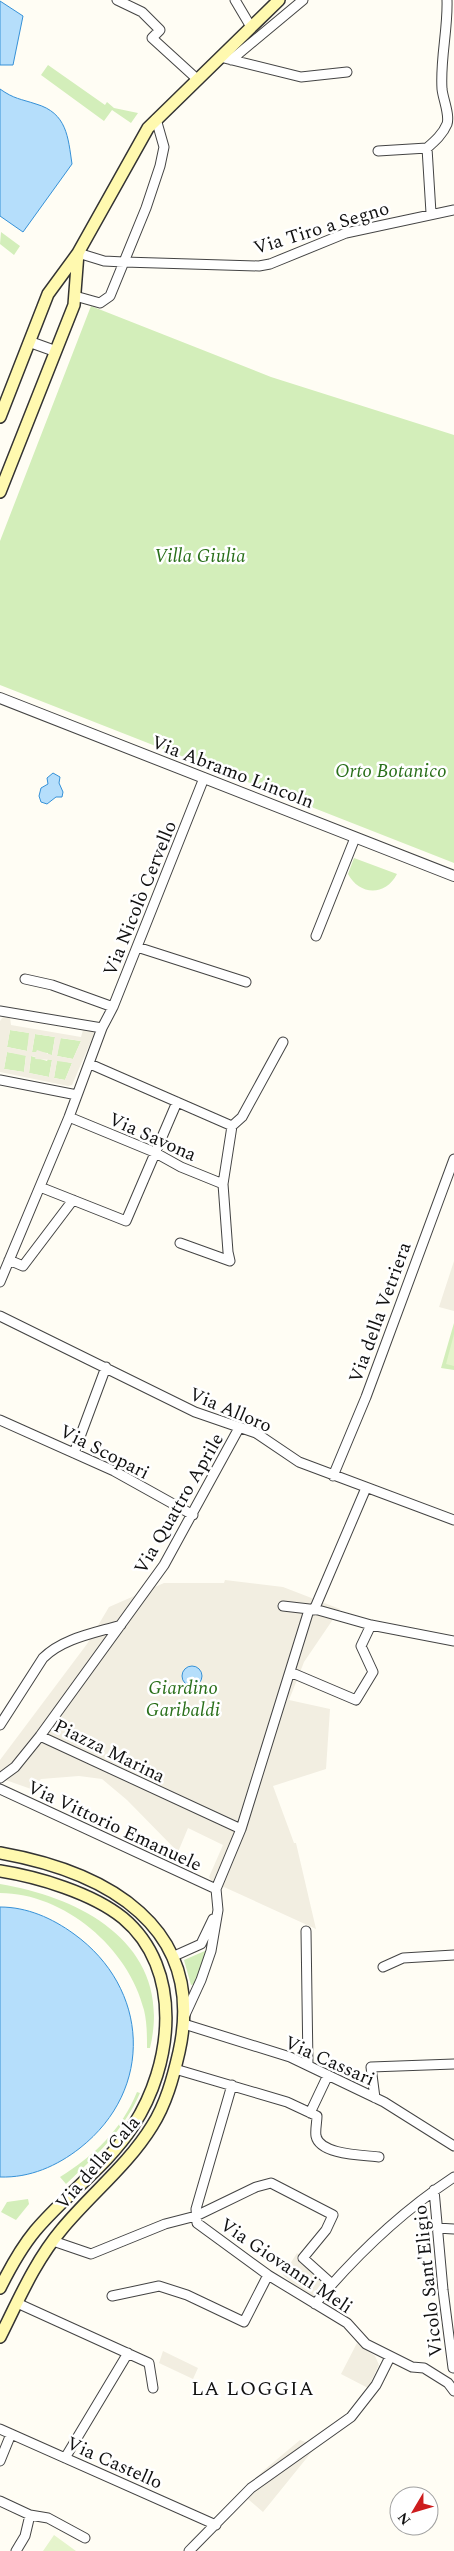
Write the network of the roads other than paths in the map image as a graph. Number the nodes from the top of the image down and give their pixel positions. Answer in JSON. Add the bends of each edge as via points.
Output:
{"nodes":[{"id":1,"x":117,"y":0,"type":"edge"},
{"id":2,"x":235,"y":0,"type":"edge"},
{"id":3,"x":279,"y":0,"type":"edge"},
{"id":4,"x":303,"y":0,"type":"edge"},
{"id":5,"x":447,"y":0,"type":"edge"},
{"id":6,"x":251,"y":27,"type":"junction"},
{"id":7,"x":226,"y":59,"type":"junction"},
{"id":8,"x":347,"y":72,"type":"dead end"},
{"id":9,"x":197,"y":79,"type":"junction"},
{"id":10,"x":156,"y":119,"type":"junction"},
{"id":11,"x":427,"y":148,"type":"junction"},
{"id":12,"x":378,"y":151,"type":"dead end"},
{"id":13,"x":454,"y":210,"type":"edge"},
{"id":14,"x":431,"y":213,"type":"junction"},
{"id":15,"x":78,"y":253,"type":"junction"},
{"id":16,"x":124,"y":262,"type":"junction"},
{"id":17,"x":75,"y":296,"type":"junction"},
{"id":18,"x":30,"y":342,"type":"junction"},
{"id":19,"x":55,"y":351,"type":"junction"},
{"id":20,"x":0,"y":417,"type":"edge"},
{"id":21,"x":0,"y":492,"type":"edge"},
{"id":22,"x":0,"y":698,"type":"edge"},
{"id":23,"x":204,"y":778,"type":"junction"},
{"id":24,"x":355,"y":838,"type":"junction"},
{"id":25,"x":454,"y":876,"type":"edge"},
{"id":26,"x":316,"y":936,"type":"dead end"},
{"id":27,"x":137,"y":947,"type":"junction"},
{"id":28,"x":25,"y":979,"type":"dead end"},
{"id":29,"x":246,"y":982,"type":"dead end"},
{"id":30,"x":113,"y":1007,"type":"junction"},
{"id":31,"x":0,"y":1011,"type":"edge"},
{"id":32,"x":102,"y":1028,"type":"junction"},
{"id":33,"x":283,"y":1042,"type":"dead end"},
{"id":34,"x":90,"y":1064,"type":"junction"},
{"id":35,"x":0,"y":1080,"type":"edge"},
{"id":36,"x":78,"y":1095,"type":"junction"},
{"id":37,"x":176,"y":1102,"type":"junction"},
{"id":38,"x":69,"y":1117,"type":"junction"},
{"id":39,"x":232,"y":1126,"type":"junction"},
{"id":40,"x":154,"y":1152,"type":"junction"},
{"id":41,"x":454,"y":1159,"type":"edge"},
{"id":42,"x":223,"y":1184,"type":"junction"},
{"id":43,"x":40,"y":1187,"type":"junction"},
{"id":44,"x":74,"y":1200,"type":"junction"},
{"id":45,"x":180,"y":1243,"type":"dead end"},
{"id":46,"x":9,"y":1260,"type":"junction"},
{"id":47,"x":0,"y":1282,"type":"edge"},
{"id":48,"x":0,"y":1316,"type":"edge"},
{"id":49,"x":106,"y":1367,"type":"junction"},
{"id":50,"x":0,"y":1420,"type":"edge"},
{"id":51,"x":239,"y":1428,"type":"junction"},
{"id":52,"x":74,"y":1454,"type":"junction"},
{"id":53,"x":333,"y":1476,"type":"junction"},
{"id":54,"x":366,"y":1488,"type":"junction"},
{"id":55,"x":193,"y":1516,"type":"junction"},
{"id":56,"x":454,"y":1520,"type":"edge"},
{"id":57,"x":144,"y":1593,"type":"joint"},
{"id":58,"x":283,"y":1606,"type":"dead end"},
{"id":59,"x":311,"y":1610,"type":"junction"},
{"id":60,"x":121,"y":1625,"type":"junction"},
{"id":61,"x":371,"y":1625,"type":"junction"},
{"id":62,"x":454,"y":1641,"type":"edge"},
{"id":63,"x":290,"y":1672,"type":"junction"},
{"id":64,"x":0,"y":1725,"type":"edge"},
{"id":65,"x":40,"y":1736,"type":"junction"},
{"id":66,"x":0,"y":1778,"type":"edge"},
{"id":67,"x":0,"y":1789,"type":"edge"},
{"id":68,"x":241,"y":1829,"type":"junction"},
{"id":69,"x":0,"y":1854,"type":"edge"},
{"id":70,"x":0,"y":1871,"type":"edge"},
{"id":71,"x":216,"y":1889,"type":"junction"},
{"id":72,"x":218,"y":1910,"type":"junction"},
{"id":73,"x":306,"y":1931,"type":"dead end"},
{"id":74,"x":454,"y":1955,"type":"edge"},
{"id":75,"x":172,"y":1957,"type":"junction"},
{"id":76,"x":383,"y":1967,"type":"dead end"},
{"id":77,"x":184,"y":2020,"type":"junction"},
{"id":78,"x":454,"y":2064,"type":"edge"},
{"id":79,"x":308,"y":2065,"type":"junction"},
{"id":80,"x":175,"y":2069,"type":"junction"},
{"id":81,"x":328,"y":2075,"type":"junction"},
{"id":82,"x":232,"y":2085,"type":"junction"},
{"id":83,"x":375,"y":2098,"type":"junction"},
{"id":84,"x":310,"y":2113,"type":"junction"},
{"id":85,"x":454,"y":2146,"type":"edge"},
{"id":86,"x":379,"y":2157,"type":"dead end"},
{"id":87,"x":454,"y":2177,"type":"edge"},
{"id":88,"x":434,"y":2190,"type":"junction"},
{"id":89,"x":196,"y":2216,"type":"junction"},
{"id":90,"x":437,"y":2228,"type":"junction"},
{"id":91,"x":454,"y":2229,"type":"edge"},
{"id":92,"x":53,"y":2241,"type":"junction"},
{"id":93,"x":268,"y":2275,"type":"junction"},
{"id":94,"x":332,"y":2284,"type":"junction"},
{"id":95,"x":0,"y":2288,"type":"edge"},
{"id":96,"x":112,"y":2296,"type":"dead end"},
{"id":97,"x":17,"y":2303,"type":"junction"},
{"id":98,"x":315,"y":2304,"type":"junction"},
{"id":99,"x":0,"y":2337,"type":"edge"},
{"id":100,"x":128,"y":2353,"type":"junction"},
{"id":101,"x":390,"y":2357,"type":"junction"},
{"id":102,"x":453,"y":2368,"type":"dead end"},
{"id":103,"x":153,"y":2388,"type":"dead end"},
{"id":104,"x":454,"y":2391,"type":"edge"},
{"id":105,"x":0,"y":2429,"type":"edge"},
{"id":106,"x":11,"y":2434,"type":"junction"},
{"id":107,"x":65,"y":2458,"type":"junction"},
{"id":108,"x":0,"y":2461,"type":"edge"},
{"id":109,"x":0,"y":2501,"type":"edge"},
{"id":110,"x":30,"y":2515,"type":"junction"},
{"id":111,"x":216,"y":2525,"type":"junction"},
{"id":112,"x":85,"y":2538,"type":"dead end"},
{"id":113,"x":16,"y":2551,"type":"edge"},
{"id":114,"x":189,"y":2551,"type":"edge"}],
"edges":[{"from":1,"to":9,"type":"street","via":[[142,12],[160,30],[152,38]]},
{"from":2,"to":6,"type":"street"},
{"from":3,"to":6,"type":"main road"},
{"from":4,"to":7,"type":"street"},
{"from":5,"to":11,"type":"street","via":[[442,89],[448,122]]},
{"from":6,"to":7,"type":"main road"},
{"from":7,"to":8,"type":"street","via":[[301,77]]},
{"from":7,"to":9,"type":"main road"},
{"from":9,"to":10,"type":"main road"},
{"from":10,"to":15,"type":"main road"},
{"from":10,"to":16,"type":"street","via":[[164,147],[160,166]]},
{"from":11,"to":12,"type":"street"},
{"from":11,"to":14,"type":"street"},
{"from":13,"to":14,"type":"street","name":"Via Tiro a Segno"},
{"from":14,"to":16,"type":"street","name":"Via Tiro a Segno","via":[[346,232],[259,266]]},
{"from":15,"to":16,"type":"street","name":"Via Tiro a Segno","via":[[104,261]]},
{"from":15,"to":17,"type":"main road"},
{"from":15,"to":18,"type":"main road","via":[[48,294]]},
{"from":16,"to":17,"type":"street","via":[[110,296],[100,303]]},
{"from":17,"to":19,"type":"main road"},
{"from":18,"to":19,"type":"street"},
{"from":18,"to":20,"type":"main road"},
{"from":19,"to":21,"type":"main road"},
{"from":22,"to":23,"type":"street","name":"Via Abramo Lincoln"},
{"from":23,"to":24,"type":"street","name":"Via Abramo Lincoln"},
{"from":23,"to":27,"type":"street","name":"Via Nicolò Cervello"},
{"from":24,"to":25,"type":"street","name":"Via Abramo Lincoln"},
{"from":24,"to":26,"type":"street"},
{"from":27,"to":29,"type":"street"},
{"from":27,"to":30,"type":"street","name":"Via Nicolò Cervello"},
{"from":28,"to":30,"type":"street"},
{"from":30,"to":32,"type":"street","name":"Via Nicolò Cervello"},
{"from":31,"to":32,"type":"street"},
{"from":32,"to":34,"type":"street","name":"Via Nicolò Cervello"},
{"from":33,"to":39,"type":"street","via":[[242,1117]]},
{"from":34,"to":36,"type":"street","name":"Via Nicolò Cervello"},
{"from":34,"to":37,"type":"street"},
{"from":35,"to":36,"type":"street"},
{"from":36,"to":38,"type":"street","name":"Via Nicolò Cervello"},
{"from":37,"to":39,"type":"street"},
{"from":37,"to":40,"type":"street"},
{"from":38,"to":40,"type":"street","name":"Via Savona"},
{"from":38,"to":43,"type":"street","name":"Via Nicolò Cervello"},
{"from":39,"to":42,"type":"street"},
{"from":40,"to":42,"type":"street","name":"Via Savona"},
{"from":40,"to":44,"type":"street","via":[[126,1222]]},
{"from":41,"to":53,"type":"street","name":"Via della Vetriera"},
{"from":42,"to":45,"type":"street","via":[[230,1261]]},
{"from":43,"to":44,"type":"street"},
{"from":43,"to":46,"type":"street","name":"Via Nicolò Cervello"},
{"from":44,"to":46,"type":"street","via":[[24,1266]]},
{"from":46,"to":47,"type":"street","name":"Via Nicolò Cervello"},
{"from":48,"to":49,"type":"street","name":"Via Alloro"},
{"from":49,"to":51,"type":"street","name":"Via Alloro","via":[[195,1412]]},
{"from":49,"to":52,"type":"street"},
{"from":50,"to":52,"type":"street","name":"Via Scopari"},
{"from":51,"to":53,"type":"street","name":"Via Alloro","via":[[256,1433],[299,1462]]},
{"from":51,"to":55,"type":"street","name":"Via Quattro Aprile"},
{"from":52,"to":55,"type":"street","name":"Via Scopari","via":[[114,1472]]},
{"from":53,"to":54,"type":"street","name":"Via Alloro"},
{"from":54,"to":56,"type":"street","name":"Via Alloro"},
{"from":54,"to":59,"type":"street"},
{"from":55,"to":57,"type":"street","name":"Via Quattro Aprile"},
{"from":57,"to":60,"type":"street","name":"Piazza Marina"},
{"from":58,"to":59,"type":"street"},
{"from":59,"to":61,"type":"street"},
{"from":59,"to":63,"type":"street"},
{"from":60,"to":64,"type":"street","via":[[76,1638],[50,1651]]},
{"from":60,"to":65,"type":"street","name":"Piazza Marina"},
{"from":61,"to":62,"type":"street"},
{"from":61,"to":63,"type":"street","via":[[361,1646],[373,1672],[356,1700]]},
{"from":63,"to":68,"type":"street"},
{"from":65,"to":66,"type":"street","via":[[15,1767]]},
{"from":65,"to":68,"type":"street","name":"Piazza Marina"},
{"from":67,"to":71,"type":"street","name":"Via Vittorio Emanuele"},
{"from":68,"to":71,"type":"street"},
{"from":69,"to":75,"type":"main road","name":"Via della Cala","via":[[45,1862],[116,1893],[147,1918]]},
{"from":70,"to":95,"type":"main road","name":"Via della Cala","via":[[54,1884],[122,1918],[140,1936],[155,1962],[167,2013],[164,2043],[153,2086],[134,2125],[36,2230]]},
{"from":71,"to":72,"type":"street"},
{"from":72,"to":75,"type":"street","via":[[201,1944]]},
{"from":72,"to":77,"type":"street","via":[[207,1963]]},
{"from":73,"to":79,"type":"street"},
{"from":74,"to":76,"type":"street","via":[[403,1958]]},
{"from":75,"to":77,"type":"main road","name":"Via della Cala","via":[[184,1999]]},
{"from":77,"to":79,"type":"street","name":"Via Cassari"},
{"from":77,"to":80,"type":"main road","name":"Via della Cala"},
{"from":78,"to":83,"type":"street","via":[[372,2068]]},
{"from":79,"to":81,"type":"street","name":"Via Cassari"},
{"from":80,"to":82,"type":"street"},
{"from":80,"to":92,"type":"main road","name":"Via della Cala","via":[[161,2110],[140,2144]]},
{"from":81,"to":83,"type":"street","name":"Via Cassari"},
{"from":81,"to":84,"type":"street"},
{"from":82,"to":84,"type":"street","via":[[287,2102]]},
{"from":82,"to":89,"type":"street"},
{"from":83,"to":85,"type":"street","name":"Via Cassari"},
{"from":84,"to":86,"type":"street","via":[[317,2116],[316,2136],[321,2145],[332,2151]]},
{"from":87,"to":88,"type":"street"},
{"from":88,"to":90,"type":"street","name":"Vicolo Sant'Eligio"},
{"from":88,"to":94,"type":"street","via":[[398,2217]]},
{"from":89,"to":92,"type":"street","via":[[165,2224],[91,2254]]},
{"from":89,"to":93,"type":"street","name":"Via Giovanni Meli","via":[[197,2223]]},
{"from":89,"to":94,"type":"street","via":[[271,2183],[333,2215],[326,2230],[303,2258]]},
{"from":90,"to":91,"type":"street"},
{"from":90,"to":102,"type":"street","name":"Vicolo Sant'Eligio"},
{"from":92,"to":97,"type":"main road","name":"Via della Cala","via":[[34,2268]]},
{"from":93,"to":96,"type":"street","via":[[244,2322],[187,2295],[159,2286]]},
{"from":93,"to":98,"type":"street","name":"Via Giovanni Meli"},
{"from":94,"to":98,"type":"street"},
{"from":97,"to":99,"type":"main road","name":"Via della Cala"},
{"from":97,"to":100,"type":"street"},
{"from":98,"to":101,"type":"street","name":"Via Giovanni Meli","via":[[347,2323],[362,2341]]},
{"from":100,"to":103,"type":"street","via":[[149,2363]]},
{"from":100,"to":107,"type":"street"},
{"from":101,"to":104,"type":"street","name":"Via Giovanni Meli","via":[[412,2367],[424,2368],[448,2383]]},
{"from":101,"to":111,"type":"street","via":[[376,2386],[351,2417],[251,2488]]},
{"from":105,"to":106,"type":"street","name":"Via Castello"},
{"from":106,"to":107,"type":"street","name":"Via Castello"},
{"from":106,"to":108,"type":"street"},
{"from":107,"to":111,"type":"street","name":"Via Castello"},
{"from":109,"to":110,"type":"street"},
{"from":110,"to":112,"type":"street","via":[[48,2518]]},
{"from":110,"to":113,"type":"street","via":[[25,2536]]},
{"from":111,"to":114,"type":"street"}]}
